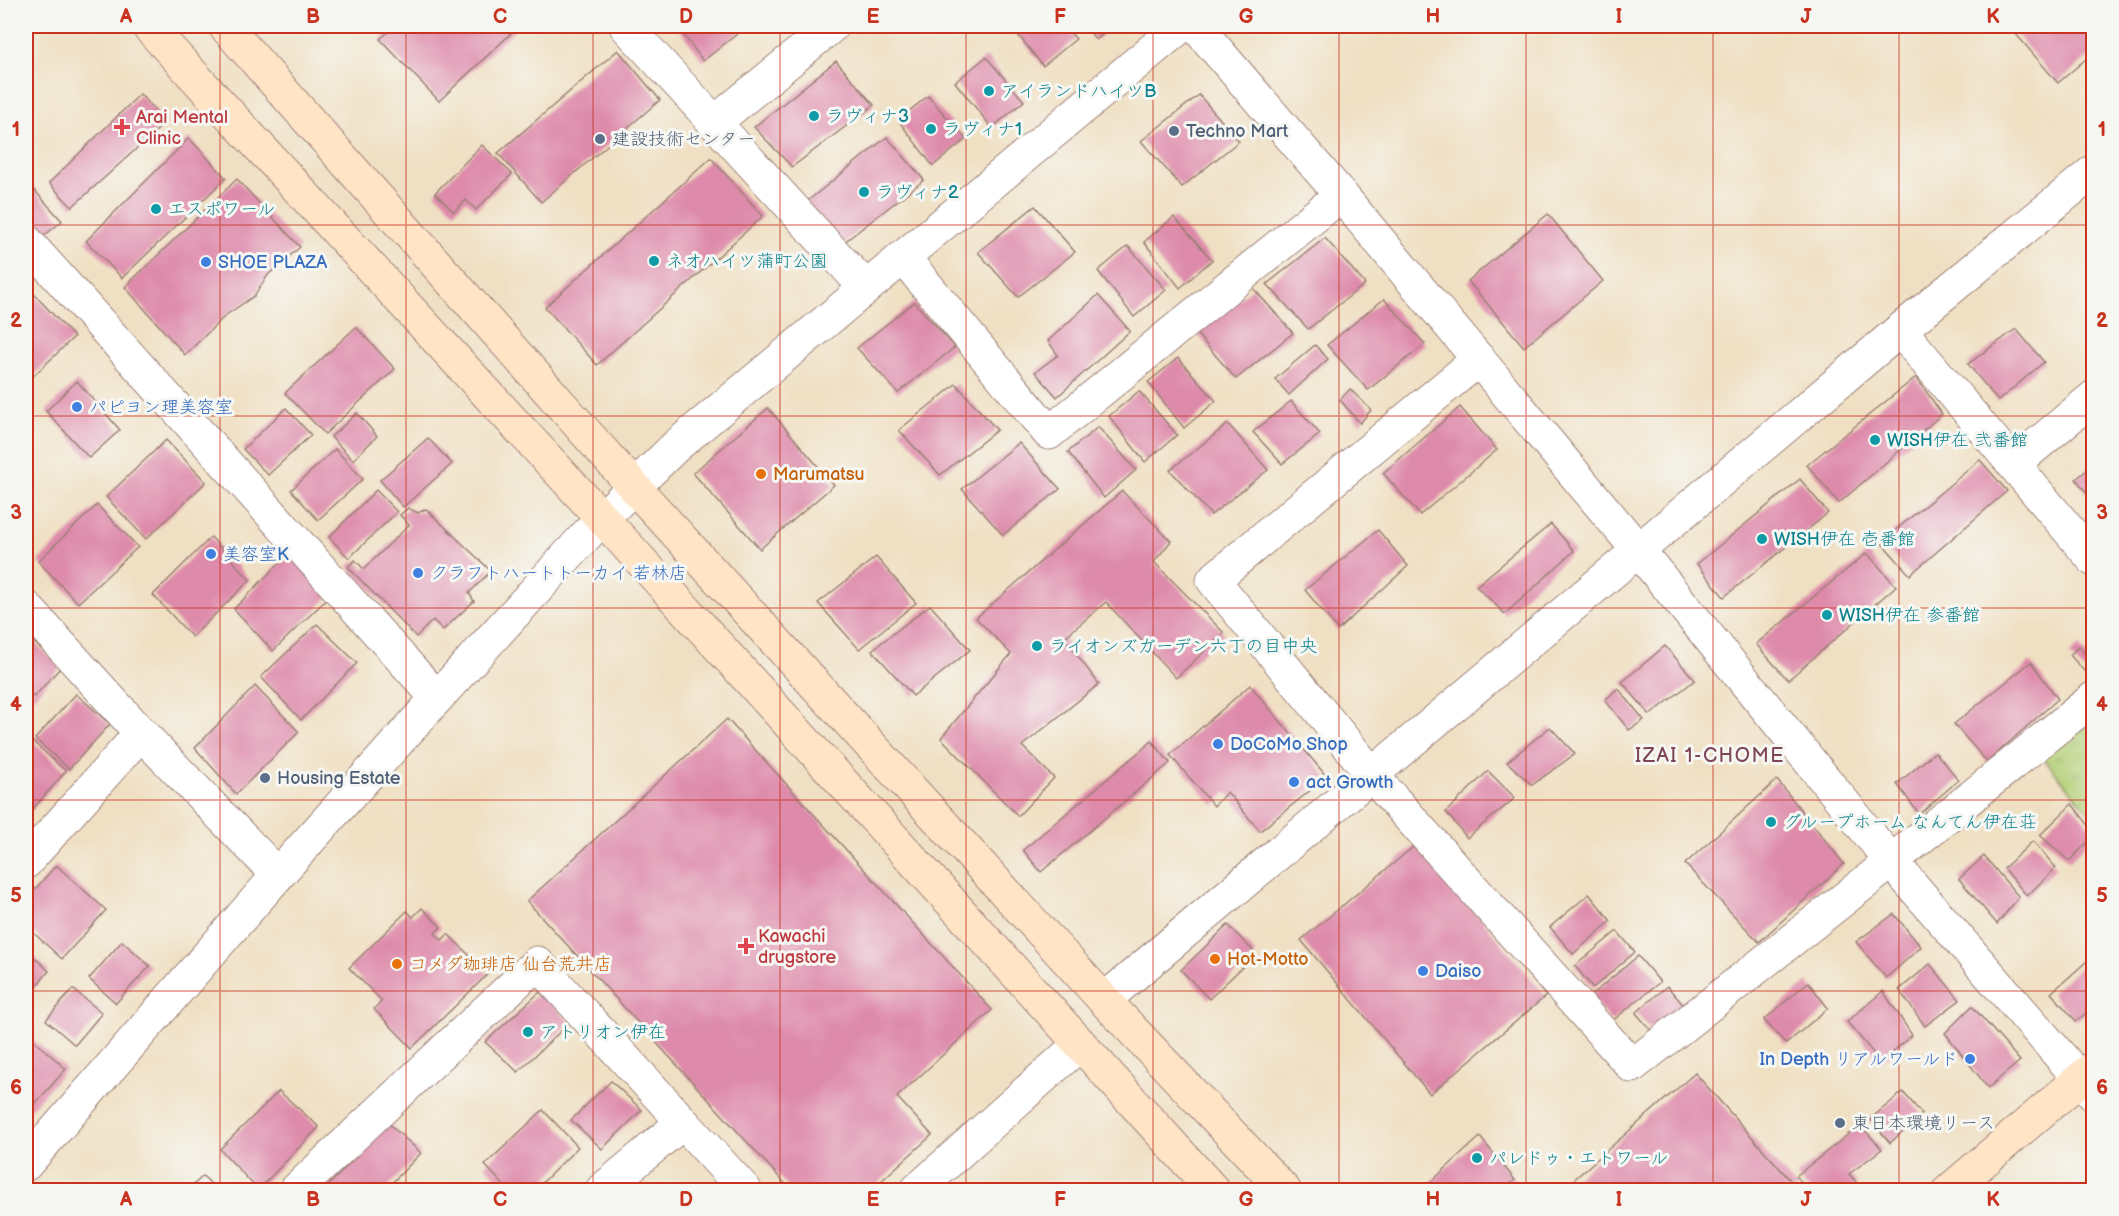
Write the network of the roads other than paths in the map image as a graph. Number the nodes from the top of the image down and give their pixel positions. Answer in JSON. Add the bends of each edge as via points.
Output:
{"nodes":[{"id":1,"x":148,"y":26,"type":"edge"},
{"id":2,"x":225,"y":26,"type":"edge"},
{"id":3,"x":626,"y":26,"type":"edge"},
{"id":4,"x":832,"y":26,"type":"edge"},
{"id":5,"x":1181,"y":26,"type":"edge"},
{"id":6,"x":1196,"y":26,"type":"edge"},
{"id":7,"x":714,"y":123,"type":"junction"},
{"id":8,"x":2094,"y":171,"type":"edge"},
{"id":9,"x":1341,"y":195,"type":"junction"},
{"id":10,"x":26,"y":241,"type":"edge"},
{"id":11,"x":903,"y":257,"type":"junction"},
{"id":12,"x":866,"y":288,"type":"junction"},
{"id":13,"x":1900,"y":330,"type":"junction"},
{"id":14,"x":1479,"y":359,"type":"junction"},
{"id":15,"x":2094,"y":397,"type":"edge"},
{"id":16,"x":2014,"y":464,"type":"junction"},
{"id":17,"x":634,"y":488,"type":"junction"},
{"id":18,"x":602,"y":518,"type":"junction"},
{"id":19,"x":1638,"y":550,"type":"junction"},
{"id":20,"x":2094,"y":560,"type":"edge"},
{"id":21,"x":26,"y":607,"type":"edge"},
{"id":22,"x":437,"y":698,"type":"junction"},
{"id":23,"x":2094,"y":698,"type":"edge"},
{"id":24,"x":141,"y":733,"type":"junction"},
{"id":25,"x":1373,"y":775,"type":"junction"},
{"id":26,"x":1891,"y":861,"type":"junction"},
{"id":27,"x":26,"y":862,"type":"edge"},
{"id":28,"x":278,"y":875,"type":"junction"},
{"id":29,"x":1104,"y":1000,"type":"junction"},
{"id":30,"x":1080,"y":1044,"type":"junction"},
{"id":31,"x":2089,"y":1080,"type":"edge"},
{"id":32,"x":682,"y":1123,"type":"junction"},
{"id":33,"x":26,"y":1164,"type":"edge"},
{"id":34,"x":296,"y":1191,"type":"edge"},
{"id":35,"x":602,"y":1191,"type":"edge"},
{"id":36,"x":745,"y":1191,"type":"edge"},
{"id":37,"x":917,"y":1191,"type":"edge"},
{"id":38,"x":1212,"y":1191,"type":"edge"},
{"id":39,"x":1284,"y":1191,"type":"edge"},
{"id":40,"x":1950,"y":1191,"type":"edge"}],
"edges":[{"from":1,"to":18,"type":"street"},
{"from":2,"to":17,"type":"street"},
{"from":3,"to":7,"type":"street"},
{"from":4,"to":7,"type":"street"},
{"from":5,"to":11,"type":"street"},
{"from":6,"to":9,"type":"street"},
{"from":7,"to":12,"type":"street"},
{"from":8,"to":13,"type":"street"},
{"from":9,"to":11,"type":"street","via":[[1049,433]]},
{"from":9,"to":14,"type":"street"},
{"from":10,"to":22,"type":"street"},
{"from":11,"to":12,"type":"street"},
{"from":12,"to":17,"type":"street","via":[[676,446]]},
{"from":13,"to":16,"type":"street"},
{"from":13,"to":19,"type":"street"},
{"from":14,"to":19,"type":"street"},
{"from":14,"to":25,"type":"street","via":[[1213,580]]},
{"from":15,"to":16,"type":"street"},
{"from":16,"to":20,"type":"street"},
{"from":17,"to":18,"type":"street"},
{"from":17,"to":29,"type":"street"},
{"from":18,"to":22,"type":"street"},
{"from":18,"to":30,"type":"street"},
{"from":19,"to":25,"type":"street"},
{"from":19,"to":26,"type":"street"},
{"from":21,"to":24,"type":"street"},
{"from":22,"to":28,"type":"street"},
{"from":23,"to":26,"type":"street"},
{"from":24,"to":27,"type":"street"},
{"from":24,"to":28,"type":"street"},
{"from":25,"to":26,"type":"street","via":[[1632,1066]]},
{"from":25,"to":29,"type":"street"},
{"from":26,"to":31,"type":"street"},
{"from":28,"to":33,"type":"street"},
{"from":29,"to":39,"type":"street"},
{"from":30,"to":37,"type":"street"},
{"from":30,"to":38,"type":"street"},
{"from":31,"to":40,"type":"street"},
{"from":32,"to":34,"type":"street","via":[[537,963]]},
{"from":32,"to":35,"type":"street"},
{"from":32,"to":36,"type":"street"}]}
